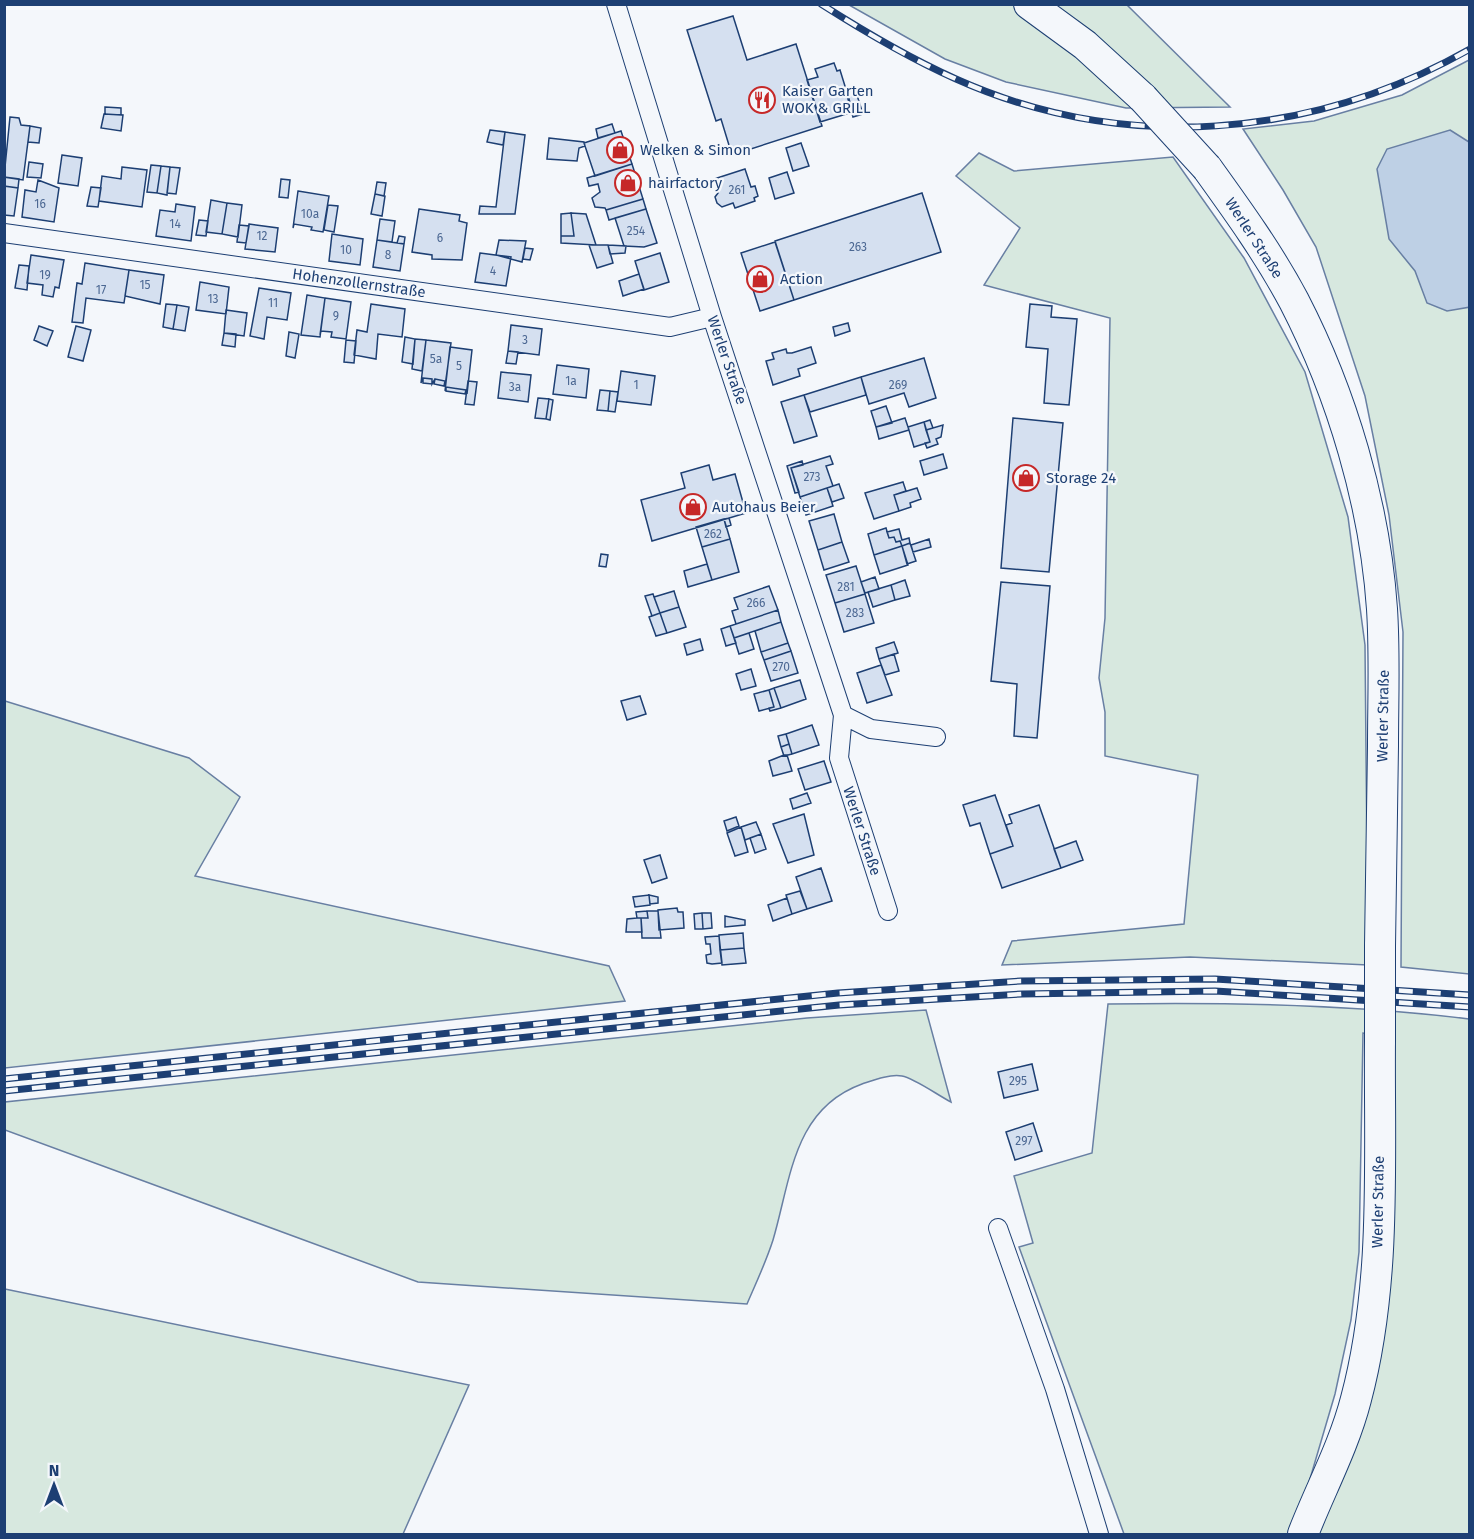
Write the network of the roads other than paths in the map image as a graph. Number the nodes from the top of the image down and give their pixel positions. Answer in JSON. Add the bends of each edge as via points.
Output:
{"nodes":[{"id":1,"x":616,"y":4,"type":"edge"},
{"id":2,"x":1029,"y":4,"type":"edge"},
{"id":3,"x":4,"y":233,"type":"edge"},
{"id":4,"x":712,"y":317,"type":"junction"},
{"id":5,"x":843,"y":715,"type":"junction"},
{"id":6,"x":936,"y":737,"type":"dead end"},
{"id":7,"x":888,"y":910,"type":"dead end"},
{"id":8,"x":998,"y":1228,"type":"dead end"},
{"id":9,"x":1099,"y":1534,"type":"edge"},
{"id":10,"x":1302,"y":1534,"type":"edge"}],
"edges":[{"from":1,"to":4,"type":"street","name":"Werler Straße"},
{"from":2,"to":10,"type":"main road","name":"Werler Straße","bridge":true,"via":[[1085,45],[1143,98],[1207,168],[1250,228],[1294,302],[1323,367],[1367,511],[1382,609],[1384,663],[1378,1250],[1372,1321],[1356,1401]]},
{"from":3,"to":4,"type":"street","name":"Hohenzollernstraße","via":[[670,327]]},
{"from":4,"to":5,"type":"street","name":"Werler Straße"},
{"from":5,"to":6,"type":"street","via":[[871,729]]},
{"from":5,"to":7,"type":"street","name":"Werler Straße","via":[[839,758]]},
{"from":8,"to":9,"type":"street","via":[[1055,1389]]}]}
